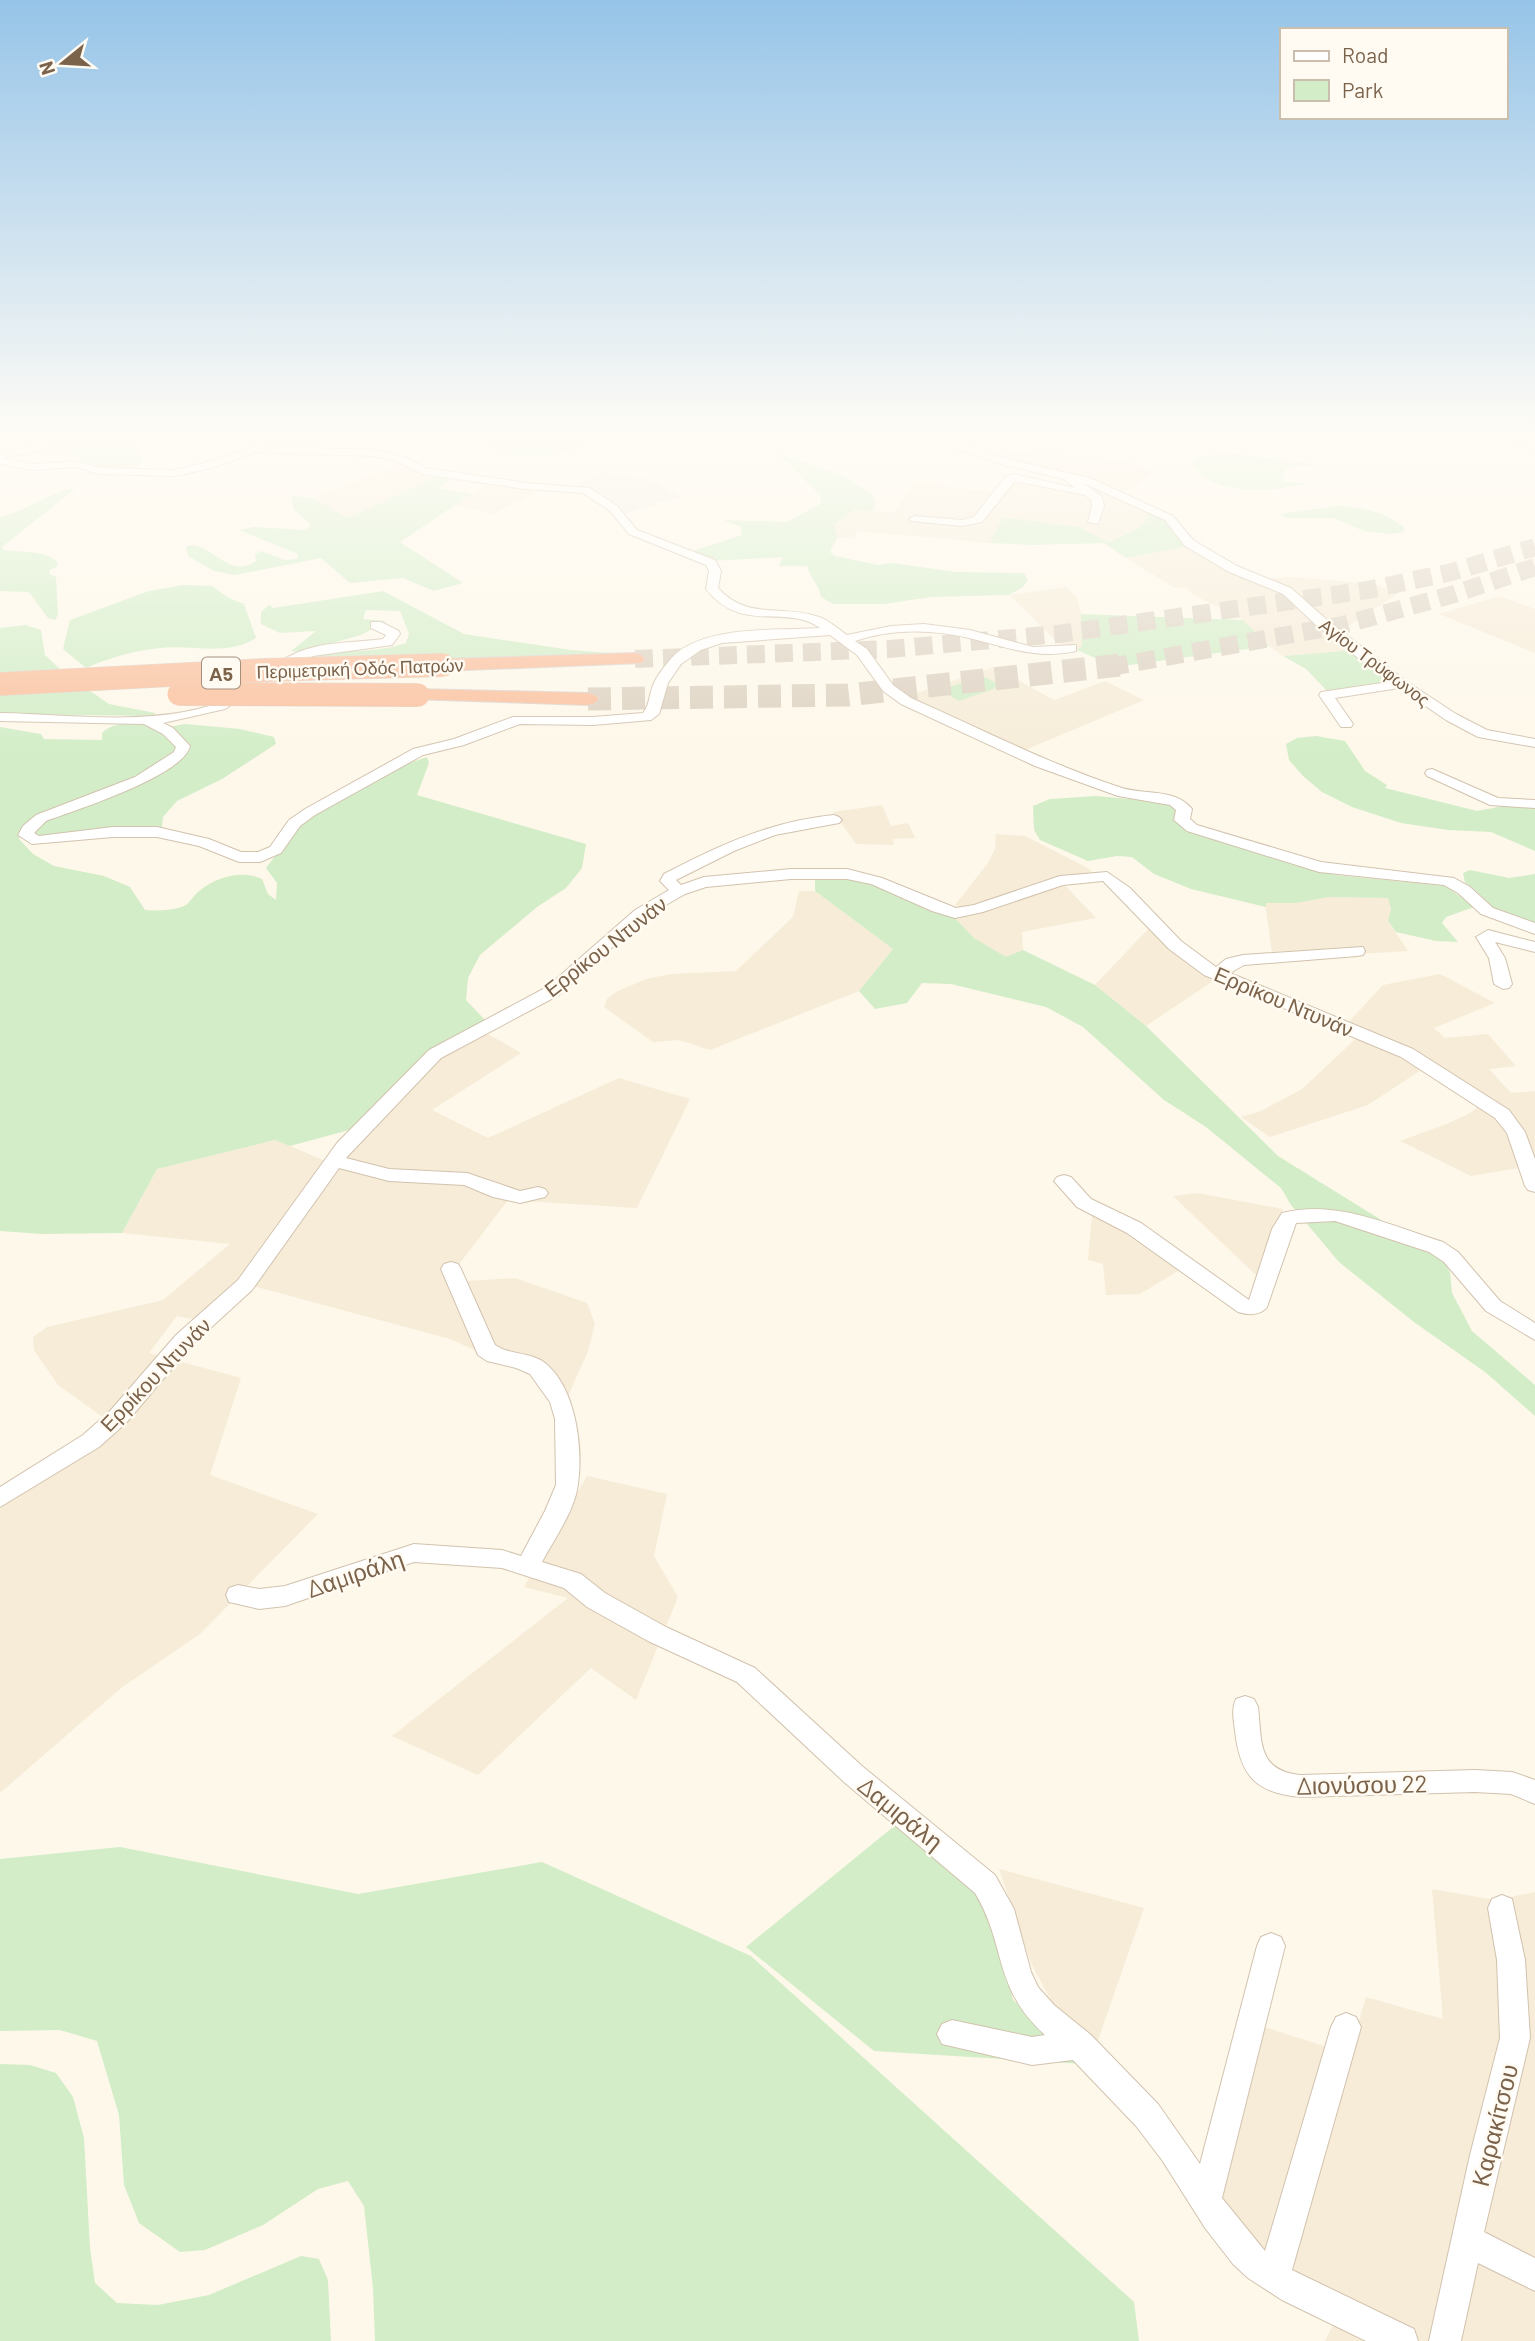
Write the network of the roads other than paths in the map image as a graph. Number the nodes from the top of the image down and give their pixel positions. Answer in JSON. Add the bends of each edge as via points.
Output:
{"nodes":[{"id":1,"x":664,"y":544,"type":"edge"},
{"id":2,"x":1191,"y":544,"type":"edge"},
{"id":3,"x":376,"y":625,"type":"dead end"},
{"id":4,"x":831,"y":631,"type":"junction"},
{"id":5,"x":845,"y":640,"type":"junction"},
{"id":6,"x":1071,"y":648,"type":"dead end"},
{"id":7,"x":635,"y":659,"type":"tunnel mouth"},
{"id":8,"x":0,"y":684,"type":"edge"},
{"id":9,"x":1401,"y":684,"type":"junction"},
{"id":10,"x":0,"y":699,"type":"edge"},
{"id":11,"x":589,"y":699,"type":"tunnel mouth"},
{"id":12,"x":0,"y":717,"type":"edge"},
{"id":13,"x":149,"y":720,"type":"junction"},
{"id":14,"x":1346,"y":724,"type":"dead end"},
{"id":15,"x":1535,"y":743,"type":"edge"},
{"id":16,"x":1432,"y":773,"type":"dead end"},
{"id":17,"x":1535,"y":804,"type":"edge"},
{"id":18,"x":834,"y":820,"type":"dead end"},
{"id":19,"x":678,"y":891,"type":"junction"},
{"id":20,"x":1535,"y":929,"type":"edge"},
{"id":21,"x":1535,"y":947,"type":"edge"},
{"id":22,"x":1357,"y":951,"type":"dead end"},
{"id":23,"x":1217,"y":975,"type":"junction"},
{"id":24,"x":1503,"y":984,"type":"dead end"},
{"id":25,"x":336,"y":1161,"type":"junction"},
{"id":26,"x":1064,"y":1181,"type":"dead end"},
{"id":27,"x":1535,"y":1186,"type":"edge"},
{"id":28,"x":538,"y":1193,"type":"dead end"},
{"id":29,"x":451,"y":1269,"type":"dead end"},
{"id":30,"x":1535,"y":1333,"type":"edge"},
{"id":31,"x":0,"y":1498,"type":"edge"},
{"id":32,"x":527,"y":1566,"type":"junction"},
{"id":33,"x":238,"y":1595,"type":"dead end"},
{"id":34,"x":1245,"y":1707,"type":"dead end"},
{"id":35,"x":1535,"y":1792,"type":"edge"},
{"id":36,"x":1502,"y":1908,"type":"dead end"},
{"id":37,"x":1271,"y":1946,"type":"dead end"},
{"id":38,"x":1346,"y":2027,"type":"dead end"},
{"id":39,"x":952,"y":2034,"type":"dead end"},
{"id":40,"x":1081,"y":2045,"type":"junction"},
{"id":41,"x":1206,"y":2201,"type":"junction"},
{"id":42,"x":1468,"y":2241,"type":"junction"},
{"id":43,"x":1535,"y":2275,"type":"edge"},
{"id":44,"x":1273,"y":2277,"type":"junction"},
{"id":45,"x":1402,"y":2341,"type":"edge"},
{"id":46,"x":1445,"y":2341,"type":"edge"}],
"edges":[{"from":1,"to":4,"type":"street","via":[[711,563],[715,570],[712,589],[723,601],[756,614],[813,618]]},
{"from":2,"to":9,"type":"street","name":"Αγίου Τρύφωνος","via":[[1233,569],[1287,591]]},
{"from":3,"to":13,"type":"street","via":[[394,634],[393,639],[308,653],[223,705]]},
{"from":4,"to":5,"type":"street"},
{"from":4,"to":13,"type":"street","via":[[715,639],[694,646],[674,661],[655,693],[652,713],[646,717],[518,720],[418,752],[294,823],[270,854],[239,857],[204,842],[157,832],[37,841],[26,835],[41,818],[141,780],[181,754],[183,746],[176,738]]},
{"from":5,"to":6,"type":"street","via":[[916,629],[966,633],[1019,648]]},
{"from":5,"to":20,"type":"street","via":[[865,655],[897,697],[1050,767],[1123,793],[1175,801],[1184,809],[1182,820],[1192,828],[1319,867],[1448,881],[1487,911]]},
{"from":7,"to":8,"type":"highway","name":"Περιμετρική Οδός Πατρών","number":"Α5","bridge":true,"via":[[266,670]]},
{"from":9,"to":14,"type":"street","via":[[1326,695]]},
{"from":9,"to":15,"type":"street","name":"Αγίου Τρύφωνος","via":[[1478,732]]},
{"from":10,"to":11,"type":"highway","name":"Περιμετρική Οδός Πατρών","number":"Α5","bridge":true,"via":[[137,694]]},
{"from":12,"to":13,"type":"street"},
{"from":16,"to":17,"type":"street","via":[[1494,802]]},
{"from":18,"to":19,"type":"street","via":[[774,830],[706,858],[670,877],[668,881]]},
{"from":19,"to":23,"type":"street","name":"Ερρίκου Ντυνάν","via":[[730,878],[847,874],[955,913],[1054,882],[1102,876],[1119,886],[1175,944]]},
{"from":19,"to":25,"type":"street","name":"Ερρίκου Ντυνάν","via":[[628,923],[553,991],[435,1054],[344,1147]]},
{"from":21,"to":24,"type":"street","via":[[1484,937],[1497,958]]},
{"from":22,"to":23,"type":"street","via":[[1243,960]]},
{"from":23,"to":27,"type":"street","name":"Ερρίκου Ντυνάν","via":[[1407,1054],[1497,1111],[1514,1127]]},
{"from":25,"to":28,"type":"street","via":[[389,1175],[467,1179],[520,1197]]},
{"from":25,"to":31,"type":"street","name":"Ερρίκου Ντυνάν","via":[[245,1285],[184,1340],[118,1417],[91,1441]]},
{"from":26,"to":30,"type":"street","via":[[1084,1203],[1134,1228],[1245,1307],[1260,1302],[1289,1218],[1325,1214],[1440,1249],[1493,1306]]},
{"from":29,"to":32,"type":"street","via":[[486,1350],[538,1369],[565,1412],[567,1485]]},
{"from":32,"to":33,"type":"street","name":"Δαμιράλη","via":[[478,1556],[414,1553],[285,1596],[259,1599]]},
{"from":32,"to":40,"type":"street","name":"Δαμιράλη","via":[[572,1581],[596,1600],[657,1634],[734,1668],[760,1686],[859,1779],[985,1884],[1000,1909],[1023,1989],[1044,2015]]},
{"from":34,"to":35,"type":"street","name":"Διονύσου 22","via":[[1255,1764],[1274,1783],[1475,1781],[1512,1783]]},
{"from":36,"to":42,"type":"street","name":"Καρακίτσου","via":[[1511,1960],[1515,2038]]},
{"from":37,"to":41,"type":"street"},
{"from":38,"to":44,"type":"street"},
{"from":39,"to":40,"type":"street","via":[[1032,2051]]},
{"from":40,"to":41,"type":"street","name":"Δαμιράλη","via":[[1154,2124]]},
{"from":41,"to":44,"type":"street","name":"Δαμιράλη","via":[[1244,2253]]},
{"from":42,"to":43,"type":"street"},
{"from":42,"to":46,"type":"street","name":"Καρακίτσου"},
{"from":44,"to":45,"type":"street","name":"Δαμιράλη"}]}
